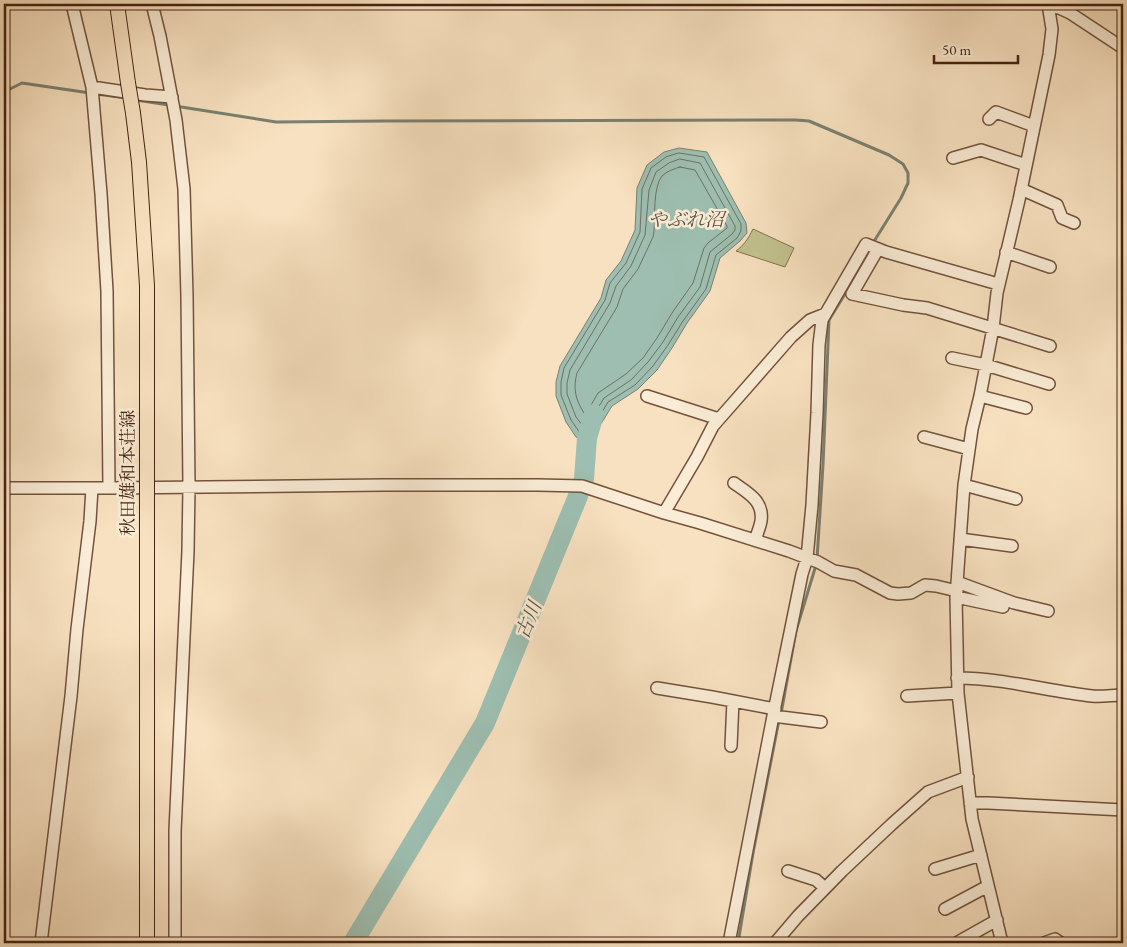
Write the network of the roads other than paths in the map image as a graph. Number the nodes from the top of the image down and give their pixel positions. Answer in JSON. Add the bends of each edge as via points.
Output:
{"nodes":[{"id":1,"x":72,"y":4,"type":"edge"},
{"id":2,"x":117,"y":4,"type":"edge"},
{"id":3,"x":152,"y":4,"type":"edge"},
{"id":4,"x":1048,"y":5,"type":"edge"},
{"id":5,"x":1123,"y":48,"type":"edge"},
{"id":6,"x":92,"y":87,"type":"junction"},
{"id":7,"x":173,"y":103,"type":"junction"},
{"id":8,"x":989,"y":120,"type":"dead end"},
{"id":9,"x":1034,"y":126,"type":"junction"},
{"id":10,"x":953,"y":158,"type":"dead end"},
{"id":11,"x":1026,"y":164,"type":"junction"},
{"id":12,"x":1021,"y":189,"type":"junction"},
{"id":13,"x":1074,"y":223,"type":"dead end"},
{"id":14,"x":875,"y":248,"type":"junction"},
{"id":15,"x":1006,"y":252,"type":"junction"},
{"id":16,"x":1050,"y":267,"type":"dead end"},
{"id":17,"x":998,"y":284,"type":"junction"},
{"id":18,"x":825,"y":314,"type":"junction"},
{"id":19,"x":993,"y":328,"type":"junction"},
{"id":20,"x":1050,"y":346,"type":"dead end"},
{"id":21,"x":952,"y":358,"type":"dead end"},
{"id":22,"x":986,"y":365,"type":"junction"},
{"id":23,"x":1049,"y":384,"type":"dead end"},
{"id":24,"x":647,"y":396,"type":"dead end"},
{"id":25,"x":980,"y":396,"type":"junction"},
{"id":26,"x":1026,"y":408,"type":"dead end"},
{"id":27,"x":719,"y":419,"type":"junction"},
{"id":28,"x":924,"y":437,"type":"dead end"},
{"id":29,"x":969,"y":449,"type":"junction"},
{"id":30,"x":734,"y":483,"type":"dead end"},
{"id":31,"x":964,"y":485,"type":"junction"},
{"id":32,"x":4,"y":488,"type":"edge"},
{"id":33,"x":92,"y":488,"type":"junction"},
{"id":34,"x":109,"y":488,"type":"junction"},
{"id":35,"x":189,"y":488,"type":"junction"},
{"id":36,"x":1016,"y":500,"type":"dead end"},
{"id":37,"x":664,"y":514,"type":"junction"},
{"id":38,"x":960,"y":538,"type":"junction"},
{"id":39,"x":755,"y":540,"type":"junction"},
{"id":40,"x":1012,"y":546,"type":"dead end"},
{"id":41,"x":812,"y":560,"type":"junction"},
{"id":42,"x":957,"y":590,"type":"junction"},
{"id":43,"x":1003,"y":607,"type":"dead end"},
{"id":44,"x":1048,"y":611,"type":"dead end"},
{"id":45,"x":957,"y":678,"type":"junction"},
{"id":46,"x":657,"y":688,"type":"dead end"},
{"id":47,"x":958,"y":693,"type":"junction"},
{"id":48,"x":1123,"y":695,"type":"edge"},
{"id":49,"x":907,"y":696,"type":"dead end"},
{"id":50,"x":733,"y":701,"type":"junction"},
{"id":51,"x":778,"y":715,"type":"junction"},
{"id":52,"x":821,"y":722,"type":"dead end"},
{"id":53,"x":732,"y":746,"type":"dead end"},
{"id":54,"x":968,"y":777,"type":"junction"},
{"id":55,"x":970,"y":803,"type":"junction"},
{"id":56,"x":1123,"y":810,"type":"edge"},
{"id":57,"x":981,"y":855,"type":"junction"},
{"id":58,"x":934,"y":869,"type":"dead end"},
{"id":59,"x":788,"y":871,"type":"dead end"},
{"id":60,"x":988,"y":886,"type":"junction"},
{"id":61,"x":825,"y":888,"type":"junction"},
{"id":62,"x":945,"y":909,"type":"dead end"},
{"id":63,"x":996,"y":920,"type":"junction"},
{"id":64,"x":958,"y":942,"type":"edge"},
{"id":65,"x":41,"y":943,"type":"edge"},
{"id":66,"x":147,"y":943,"type":"edge"},
{"id":67,"x":175,"y":943,"type":"edge"},
{"id":68,"x":729,"y":943,"type":"edge"},
{"id":69,"x":775,"y":943,"type":"edge"},
{"id":70,"x":1002,"y":943,"type":"edge"},
{"id":71,"x":1044,"y":943,"type":"edge"},
{"id":72,"x":1061,"y":943,"type":"edge"}],
"edges":[{"from":1,"to":6,"type":"street"},
{"from":2,"to":66,"type":"main road","name":"秋田雄和本荘線","bridge":true,"via":[[139,162],[147,286]]},
{"from":3,"to":7,"type":"street"},
{"from":4,"to":5,"type":"street","via":[[1070,13]]},
{"from":4,"to":9,"type":"street","via":[[1052,29],[1049,55]]},
{"from":6,"to":7,"type":"street"},
{"from":6,"to":34,"type":"street","via":[[107,291]]},
{"from":7,"to":35,"type":"street","via":[[184,189]]},
{"from":8,"to":9,"type":"street","via":[[996,112]]},
{"from":9,"to":11,"type":"street"},
{"from":10,"to":11,"type":"street","via":[[981,150]]},
{"from":11,"to":12,"type":"street"},
{"from":12,"to":13,"type":"street","via":[[1057,206],[1062,218]]},
{"from":12,"to":15,"type":"street"},
{"from":14,"to":17,"type":"street"},
{"from":14,"to":18,"type":"street","via":[[866,244]]},
{"from":14,"to":19,"type":"street","via":[[852,294],[927,308]]},
{"from":15,"to":16,"type":"street"},
{"from":15,"to":17,"type":"street"},
{"from":17,"to":19,"type":"street"},
{"from":18,"to":27,"type":"street","via":[[810,320],[791,337]]},
{"from":18,"to":41,"type":"street","via":[[819,345]]},
{"from":19,"to":20,"type":"street"},
{"from":19,"to":22,"type":"street"},
{"from":21,"to":22,"type":"street"},
{"from":22,"to":23,"type":"street"},
{"from":22,"to":25,"type":"street"},
{"from":24,"to":27,"type":"street"},
{"from":25,"to":26,"type":"street"},
{"from":25,"to":29,"type":"street"},
{"from":27,"to":37,"type":"street"},
{"from":28,"to":29,"type":"street"},
{"from":29,"to":31,"type":"street"},
{"from":30,"to":39,"type":"street","via":[[756,500],[761,509]]},
{"from":31,"to":36,"type":"street"},
{"from":31,"to":38,"type":"street"},
{"from":32,"to":33,"type":"street"},
{"from":33,"to":34,"type":"street"},
{"from":33,"to":65,"type":"street"},
{"from":34,"to":35,"type":"street"},
{"from":35,"to":37,"type":"street","via":[[582,486]]},
{"from":35,"to":67,"type":"street","via":[[175,831]]},
{"from":37,"to":39,"type":"street"},
{"from":38,"to":40,"type":"street"},
{"from":38,"to":42,"type":"street"},
{"from":39,"to":41,"type":"street"},
{"from":41,"to":42,"type":"street","via":[[834,572],[856,575],[890,593],[911,593],[925,585]]},
{"from":41,"to":51,"type":"street","via":[[802,574]]},
{"from":42,"to":43,"type":"street"},
{"from":42,"to":44,"type":"street"},
{"from":42,"to":45,"type":"street"},
{"from":45,"to":47,"type":"street"},
{"from":45,"to":48,"type":"street","via":[[1006,681],[1094,696]]},
{"from":46,"to":50,"type":"street"},
{"from":47,"to":49,"type":"street"},
{"from":47,"to":54,"type":"street"},
{"from":50,"to":51,"type":"street"},
{"from":50,"to":53,"type":"street"},
{"from":51,"to":52,"type":"street"},
{"from":51,"to":68,"type":"street"},
{"from":54,"to":55,"type":"street"},
{"from":54,"to":61,"type":"street","via":[[928,792]]},
{"from":55,"to":56,"type":"street"},
{"from":55,"to":57,"type":"street"},
{"from":57,"to":58,"type":"street"},
{"from":57,"to":60,"type":"street"},
{"from":59,"to":61,"type":"street","via":[[816,880]]},
{"from":60,"to":62,"type":"street"},
{"from":60,"to":63,"type":"street"},
{"from":61,"to":69,"type":"street"},
{"from":63,"to":64,"type":"street"},
{"from":63,"to":70,"type":"street"},
{"from":71,"to":72,"type":"street","via":[[1055,939]]}]}
